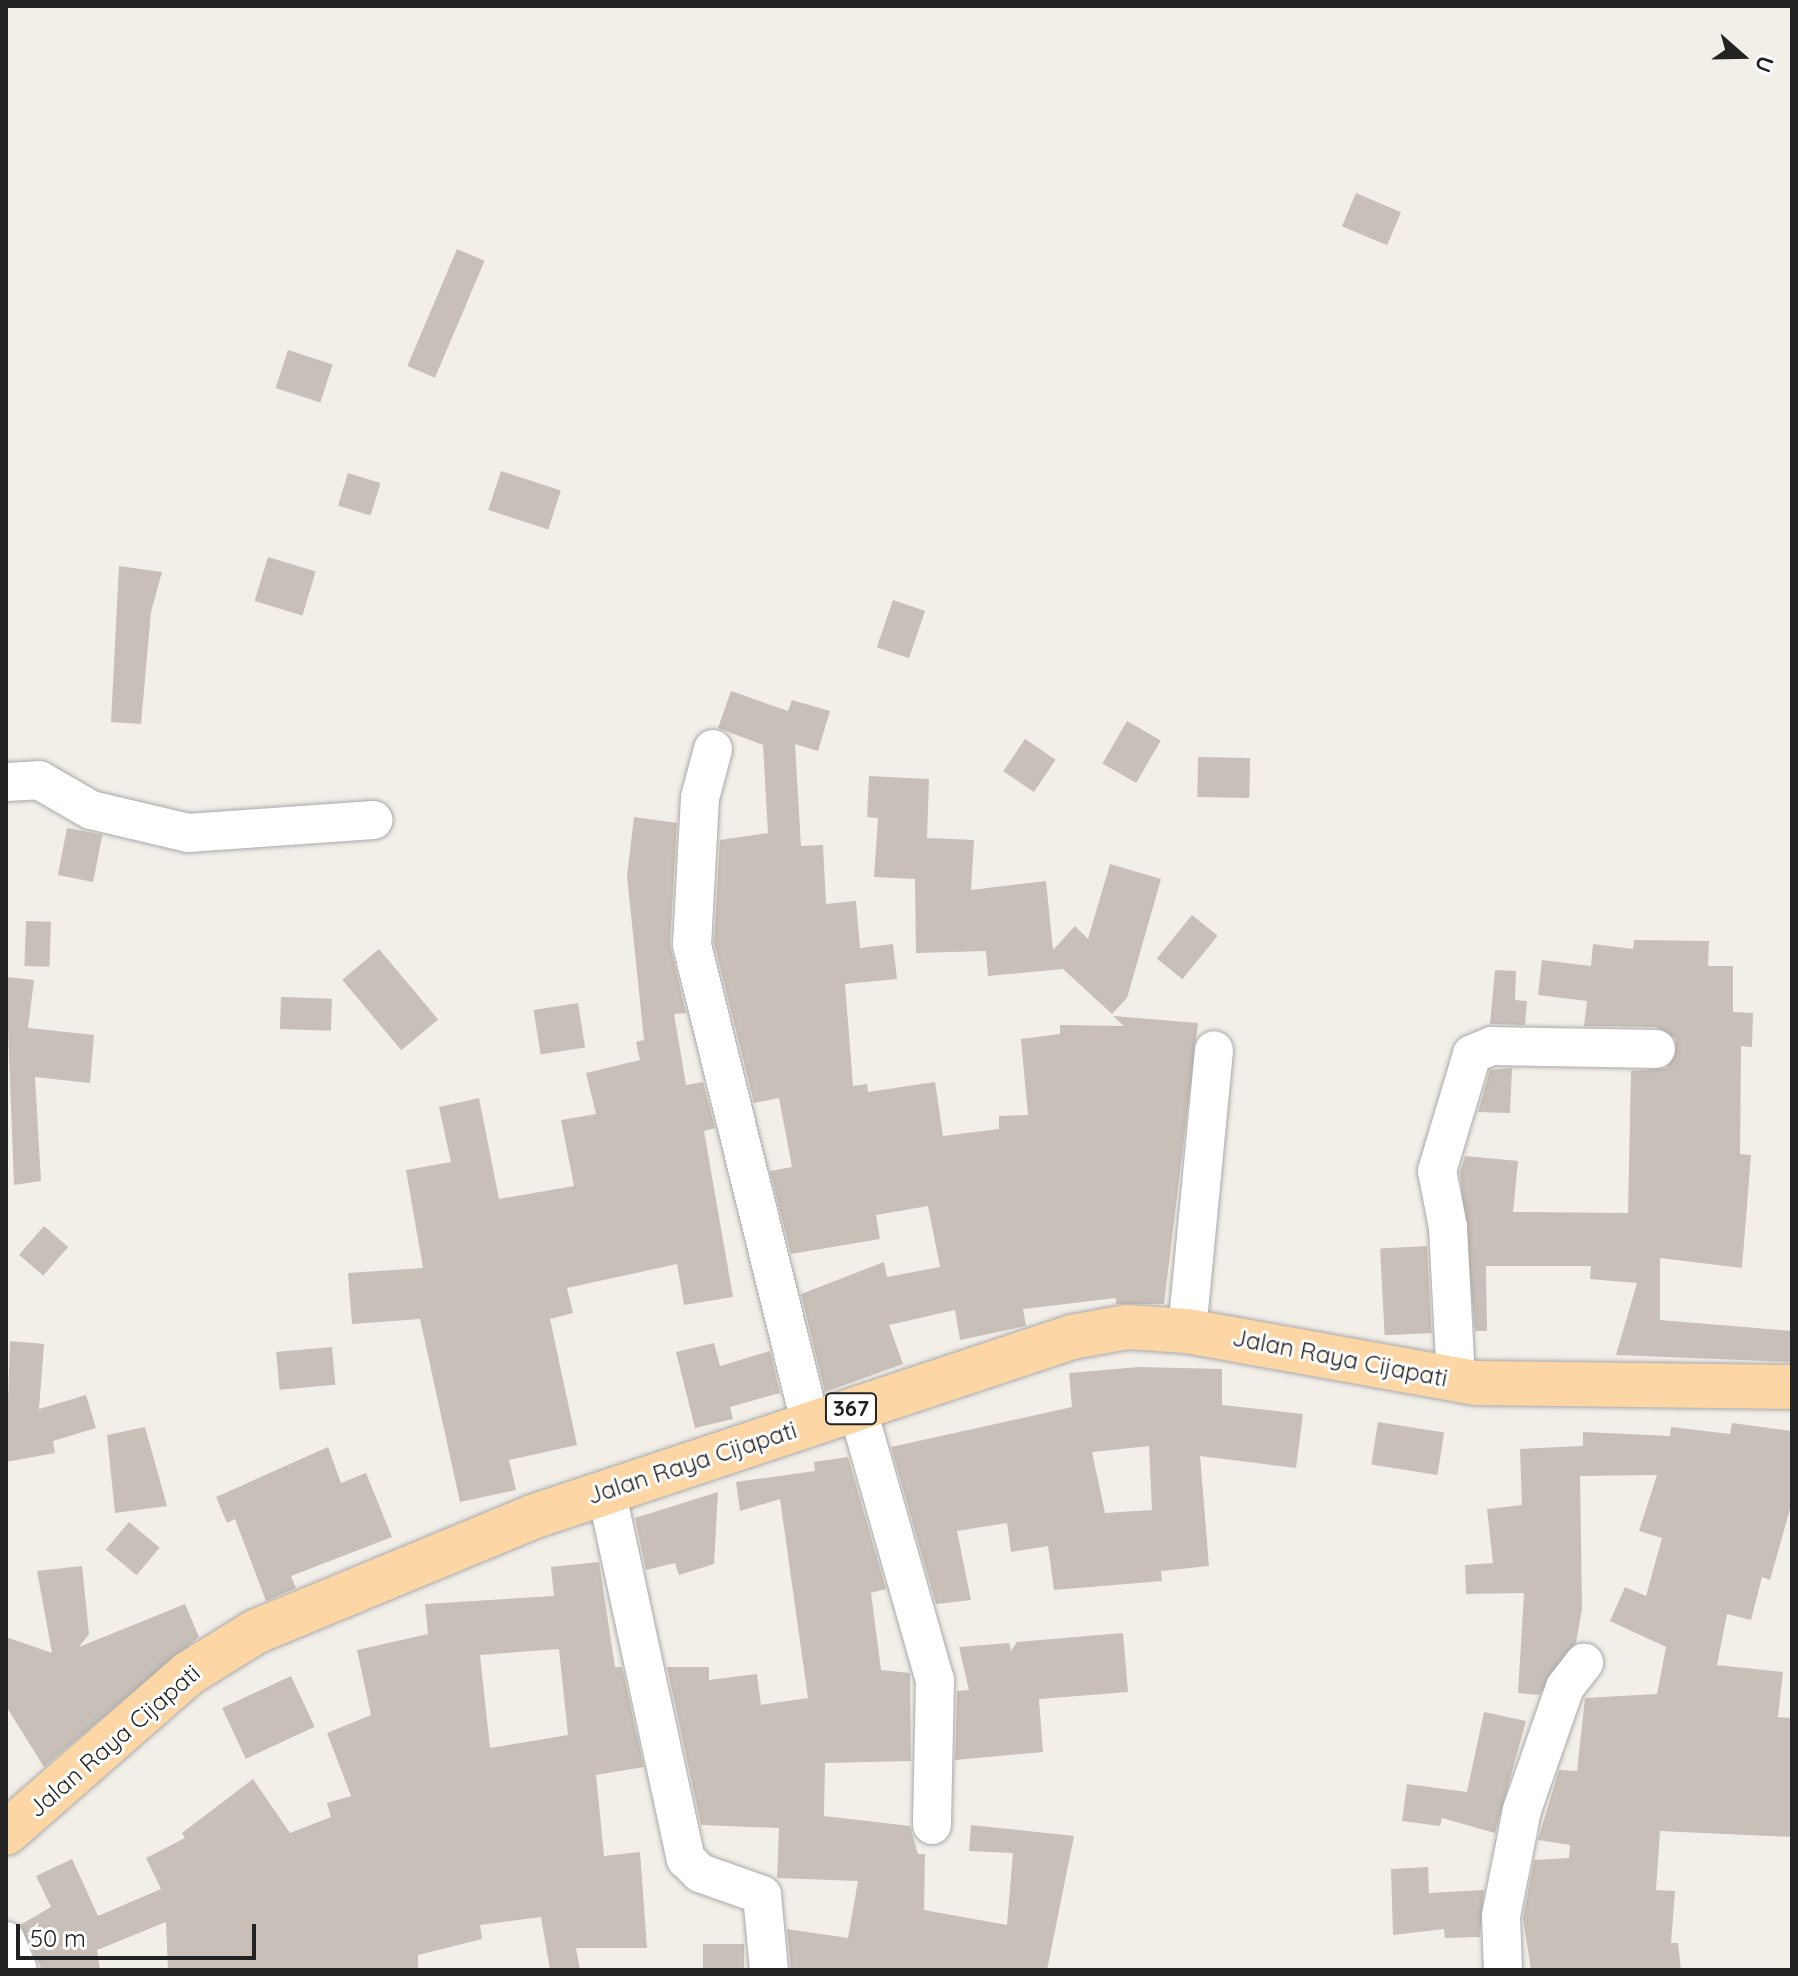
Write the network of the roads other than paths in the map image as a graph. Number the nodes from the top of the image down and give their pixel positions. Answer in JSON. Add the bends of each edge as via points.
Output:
{"nodes":[{"id":1,"x":713,"y":749,"type":"dead end"},
{"id":2,"x":6,"y":782,"type":"edge"},
{"id":3,"x":374,"y":820,"type":"dead end"},
{"id":4,"x":1656,"y":1049,"type":"dead end"},
{"id":5,"x":1214,"y":1050,"type":"dead end"},
{"id":6,"x":1187,"y":1331,"type":"junction"},
{"id":7,"x":1456,"y":1380,"type":"junction"},
{"id":8,"x":1792,"y":1387,"type":"edge"},
{"id":9,"x":857,"y":1407,"type":"junction"},
{"id":10,"x":810,"y":1423,"type":"junction"},
{"id":11,"x":606,"y":1490,"type":"junction"},
{"id":12,"x":1584,"y":1663,"type":"dead end"},
{"id":13,"x":932,"y":1825,"type":"dead end"},
{"id":14,"x":6,"y":1833,"type":"edge"},
{"id":15,"x":6,"y":1941,"type":"edge"},
{"id":16,"x":18,"y":1970,"type":"edge"},
{"id":17,"x":769,"y":1970,"type":"edge"},
{"id":18,"x":1503,"y":1970,"type":"edge"}],
"edges":[{"from":1,"to":10,"type":"street","via":[[700,798],[692,945]]},
{"from":2,"to":3,"type":"street","via":[[39,780],[91,810],[188,833]]},
{"from":4,"to":7,"type":"street","via":[[1492,1046],[1472,1054],[1437,1171],[1448,1227]]},
{"from":5,"to":6,"type":"street"},
{"from":6,"to":7,"type":"main road","name":"Jalan Raya Cijapati","number":"367"},
{"from":6,"to":9,"type":"main road","name":"Jalan Raya Cijapati","number":"367","via":[[1127,1327],[1072,1337]]},
{"from":7,"to":8,"type":"main road","name":"Jalan Raya Cijapati","number":"367","via":[[1568,1388]]},
{"from":9,"to":10,"type":"main road","name":"Jalan Raya Cijapati","number":"367"},
{"from":9,"to":13,"type":"street","via":[[935,1680]]},
{"from":10,"to":11,"type":"main road","name":"Jalan Raya Cijapati","number":"367"},
{"from":11,"to":14,"type":"main road","name":"Jalan Raya Cijapati","number":"367","via":[[456,1544],[231,1645],[189,1673]]},
{"from":11,"to":17,"type":"street","via":[[686,1859],[700,1873],[762,1895]]},
{"from":12,"to":18,"type":"street","via":[[1565,1687],[1522,1810],[1501,1916]]},
{"from":15,"to":16,"type":"street"}]}
